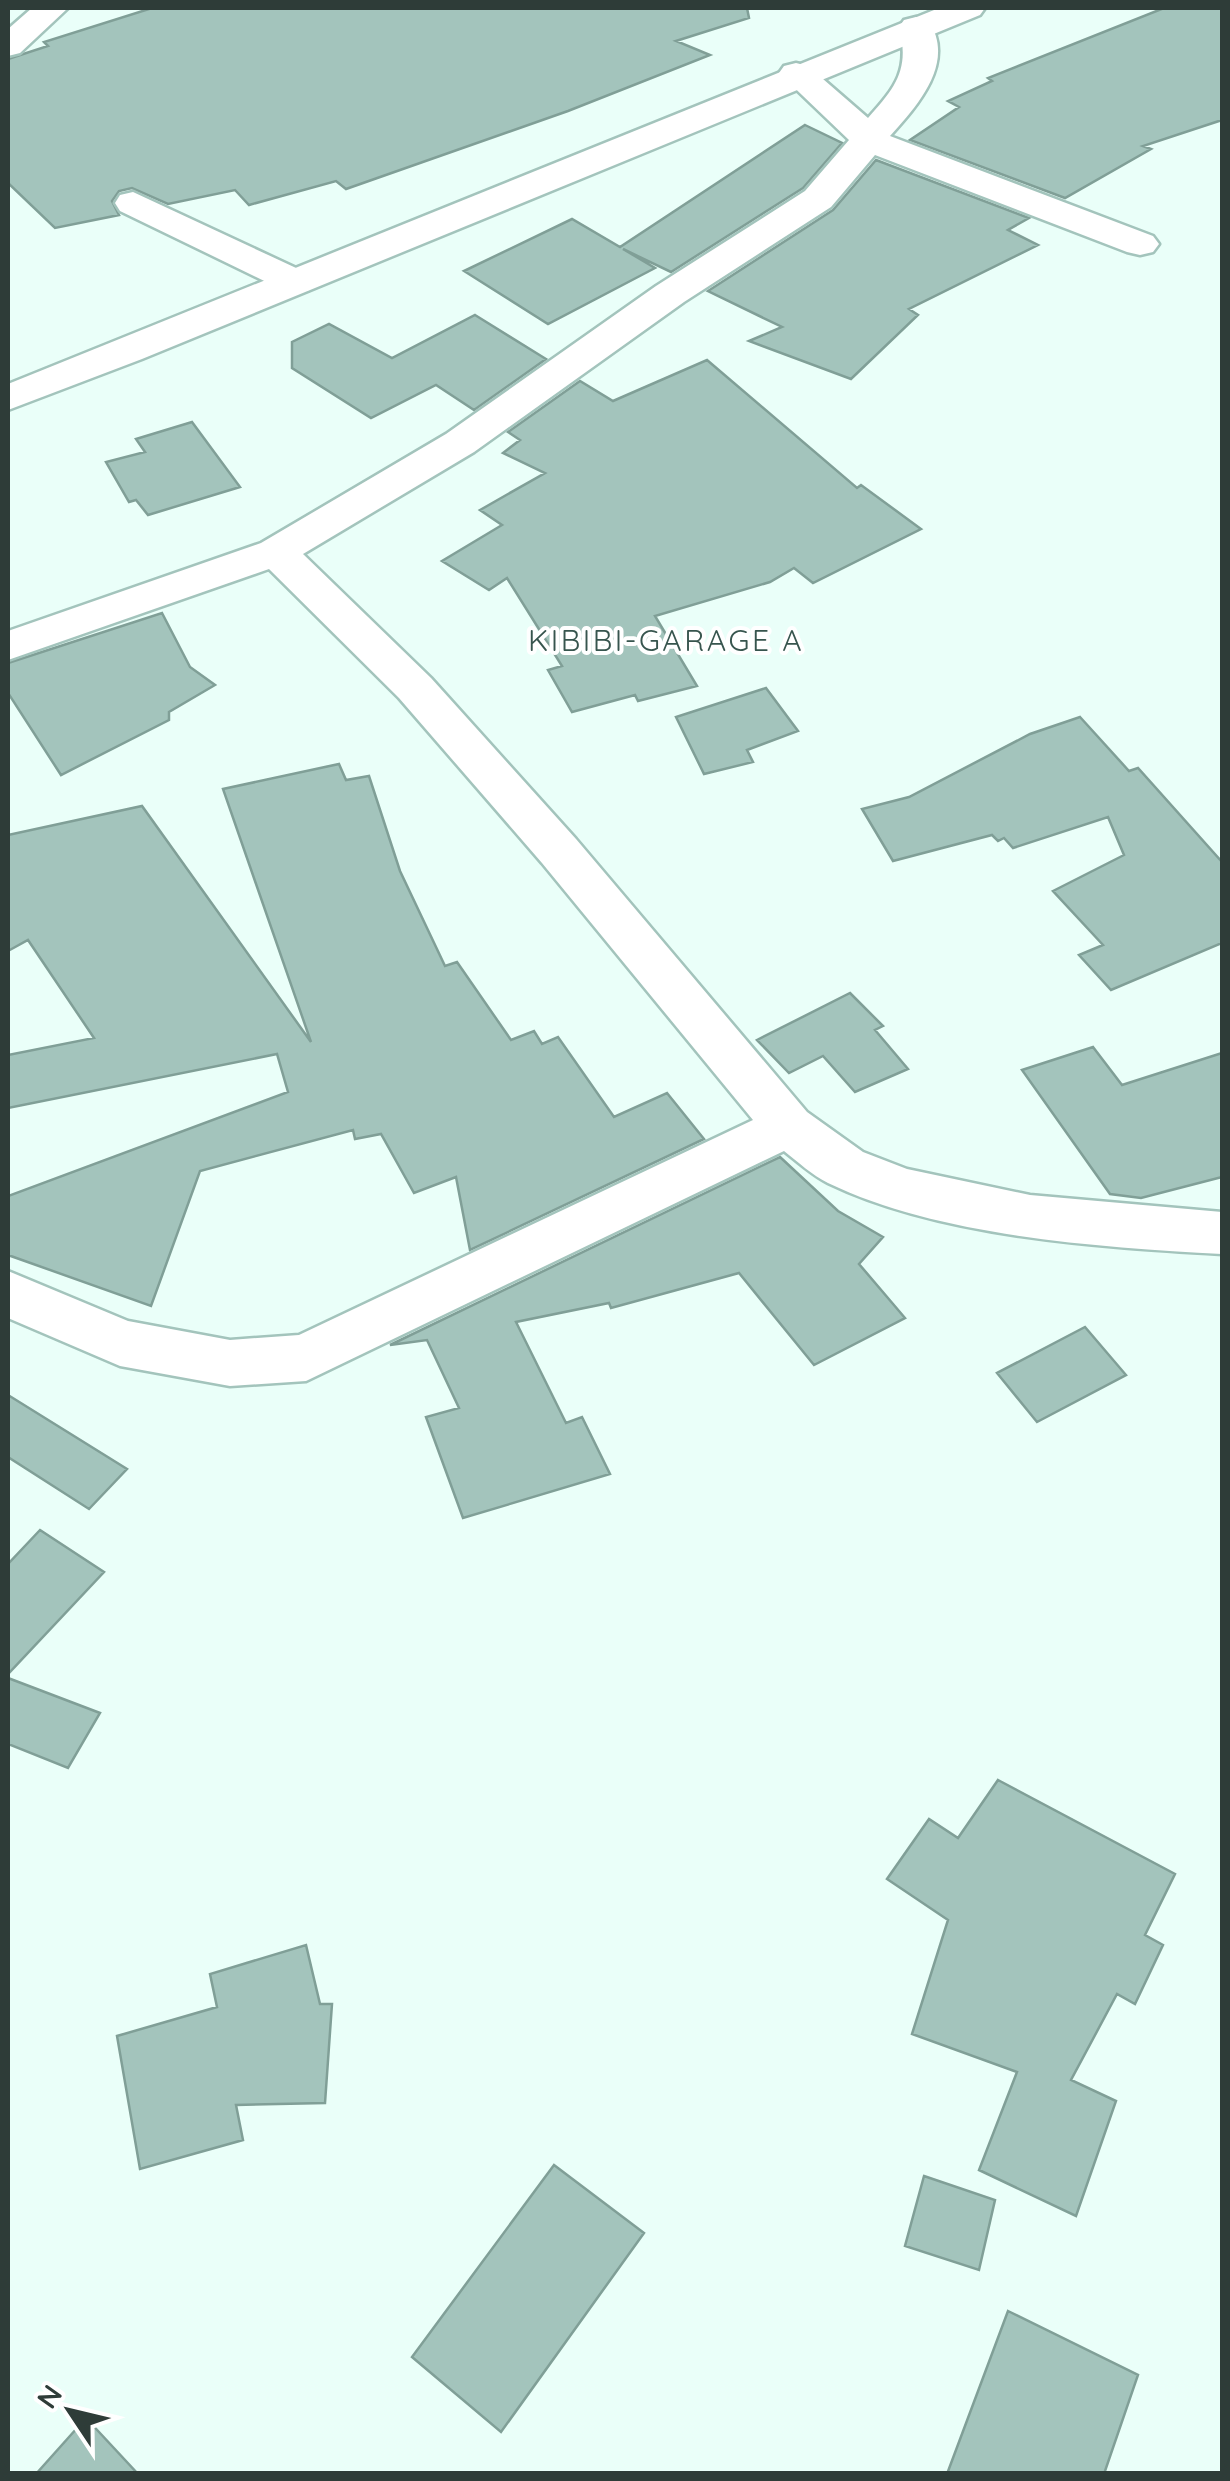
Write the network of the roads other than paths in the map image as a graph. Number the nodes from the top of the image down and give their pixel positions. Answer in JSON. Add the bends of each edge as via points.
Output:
{"nodes":[{"id":1,"x":51,"y":8,"type":"edge"},
{"id":2,"x":968,"y":8,"type":"edge"},
{"id":3,"x":916,"y":28,"type":"junction"},
{"id":4,"x":8,"y":46,"type":"edge"},
{"id":5,"x":796,"y":73,"type":"junction"},
{"id":6,"x":868,"y":140,"type":"junction"},
{"id":7,"x":133,"y":203,"type":"dead end"},
{"id":8,"x":1140,"y":244,"type":"dead end"},
{"id":9,"x":296,"y":282,"type":"junction"},
{"id":10,"x":8,"y":398,"type":"edge"},
{"id":11,"x":276,"y":552,"type":"junction"},
{"id":12,"x":8,"y":646,"type":"edge"},
{"id":13,"x":788,"y":1126,"type":"junction"},
{"id":14,"x":1222,"y":1233,"type":"edge"},
{"id":15,"x":8,"y":1293,"type":"edge"}],
"edges":[{"from":1,"to":4,"type":"street"},
{"from":2,"to":3,"type":"street"},
{"from":3,"to":5,"type":"street"},
{"from":3,"to":6,"type":"street","via":[[922,52],[912,79]]},
{"from":5,"to":6,"type":"street"},
{"from":5,"to":9,"type":"street"},
{"from":6,"to":8,"type":"street"},
{"from":6,"to":11,"type":"street","via":[[818,199],[670,294],[460,444]]},
{"from":7,"to":9,"type":"street"},
{"from":9,"to":10,"type":"street"},
{"from":11,"to":12,"type":"street"},
{"from":11,"to":13,"type":"street","via":[[416,688]]},
{"from":13,"to":14,"type":"street","via":[[844,1166],[900,1189],[1030,1216]]},
{"from":13,"to":15,"type":"street","via":[[306,1358],[230,1363],[120,1344]]}]}
